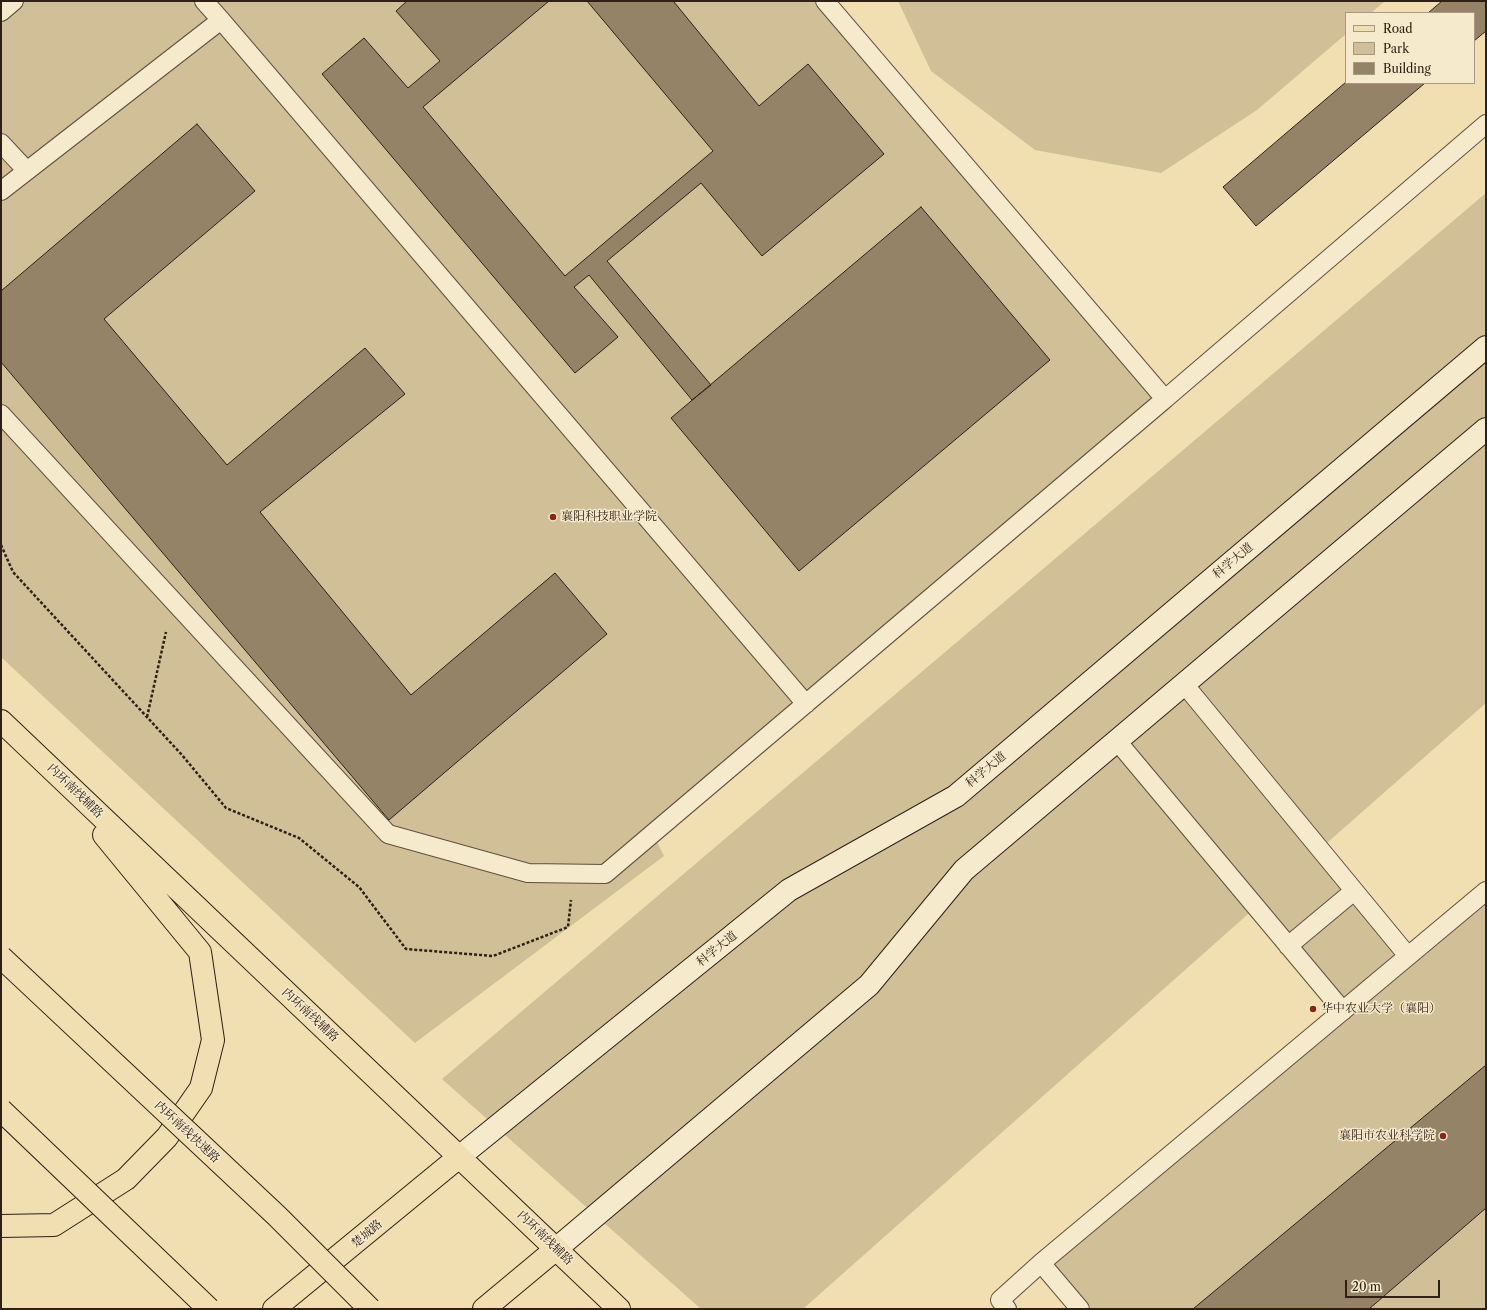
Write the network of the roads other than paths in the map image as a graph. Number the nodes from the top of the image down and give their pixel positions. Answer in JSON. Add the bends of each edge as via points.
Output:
{"nodes":[{"id":1,"x":14,"y":1,"type":"edge"},
{"id":2,"x":204,"y":1,"type":"edge"},
{"id":3,"x":825,"y":1,"type":"edge"},
{"id":4,"x":1,"y":12,"type":"edge"},
{"id":5,"x":221,"y":20,"type":"junction"},
{"id":6,"x":1486,"y":124,"type":"edge"},
{"id":7,"x":1,"y":143,"type":"edge"},
{"id":8,"x":27,"y":171,"type":"junction"},
{"id":9,"x":1,"y":191,"type":"edge"},
{"id":10,"x":1486,"y":347,"type":"edge"},
{"id":11,"x":1165,"y":399,"type":"junction"},
{"id":12,"x":1,"y":414,"type":"edge"},
{"id":13,"x":1486,"y":429,"type":"edge"},
{"id":14,"x":1184,"y":684,"type":"junction"},
{"id":15,"x":806,"y":704,"type":"junction"},
{"id":16,"x":1,"y":721,"type":"edge"},
{"id":17,"x":1117,"y":741,"type":"junction"},
{"id":18,"x":46,"y":764,"type":"junction"},
{"id":19,"x":1354,"y":891,"type":"junction"},
{"id":20,"x":1486,"y":891,"type":"edge"},
{"id":21,"x":1288,"y":946,"type":"junction"},
{"id":22,"x":1,"y":956,"type":"edge"},
{"id":23,"x":1408,"y":956,"type":"junction"},
{"id":24,"x":1343,"y":1011,"type":"junction"},
{"id":25,"x":1,"y":1110,"type":"edge"},
{"id":26,"x":459,"y":1157,"type":"junction"},
{"id":27,"x":1,"y":1226,"type":"edge"},
{"id":28,"x":556,"y":1250,"type":"junction"},
{"id":29,"x":1042,"y":1263,"type":"junction"},
{"id":30,"x":209,"y":1309,"type":"edge"},
{"id":31,"x":274,"y":1309,"type":"edge"},
{"id":32,"x":370,"y":1309,"type":"edge"},
{"id":33,"x":484,"y":1309,"type":"edge"},
{"id":34,"x":619,"y":1309,"type":"edge"},
{"id":35,"x":1008,"y":1309,"type":"edge"},
{"id":36,"x":1080,"y":1309,"type":"edge"}],
"edges":[{"from":1,"to":4,"type":"lane"},
{"from":2,"to":5,"type":"lane"},
{"from":3,"to":11,"type":"lane"},
{"from":5,"to":8,"type":"lane"},
{"from":5,"to":15,"type":"lane"},
{"from":6,"to":11,"type":"lane"},
{"from":7,"to":8,"type":"lane"},
{"from":8,"to":9,"type":"lane"},
{"from":10,"to":26,"type":"main road","name":"科学大道","via":[[956,796],[789,890]]},
{"from":11,"to":15,"type":"lane"},
{"from":12,"to":15,"type":"lane","via":[[388,834],[528,873],[605,874]]},
{"from":13,"to":14,"type":"main road"},
{"from":14,"to":17,"type":"main road"},
{"from":14,"to":19,"type":"lane"},
{"from":16,"to":18,"type":"main road","name":"内环南线辅路"},
{"from":17,"to":21,"type":"lane"},
{"from":17,"to":28,"type":"main road","via":[[964,870],[869,985]]},
{"from":18,"to":26,"type":"main road","name":"内环南线辅路"},
{"from":18,"to":27,"type":"main road","via":[[200,952],[213,1040],[201,1088],[167,1138],[126,1179],[54,1225]]},
{"from":19,"to":21,"type":"lane"},
{"from":19,"to":23,"type":"lane"},
{"from":20,"to":23,"type":"lane"},
{"from":21,"to":24,"type":"lane"},
{"from":22,"to":32,"type":"main road","name":"内环南线快速路","bridge":true,"via":[[276,1216]]},
{"from":23,"to":24,"type":"lane"},
{"from":24,"to":29,"type":"lane"},
{"from":25,"to":30,"type":"main road","bridge":true},
{"from":26,"to":28,"type":"main road","name":"内环南线辅路"},
{"from":26,"to":31,"type":"main road","name":"楚城路"},
{"from":28,"to":33,"type":"main road"},
{"from":28,"to":34,"type":"main road","name":"内环南线辅路"},
{"from":29,"to":35,"type":"lane","via":[[1000,1300]]},
{"from":29,"to":36,"type":"lane"}]}
